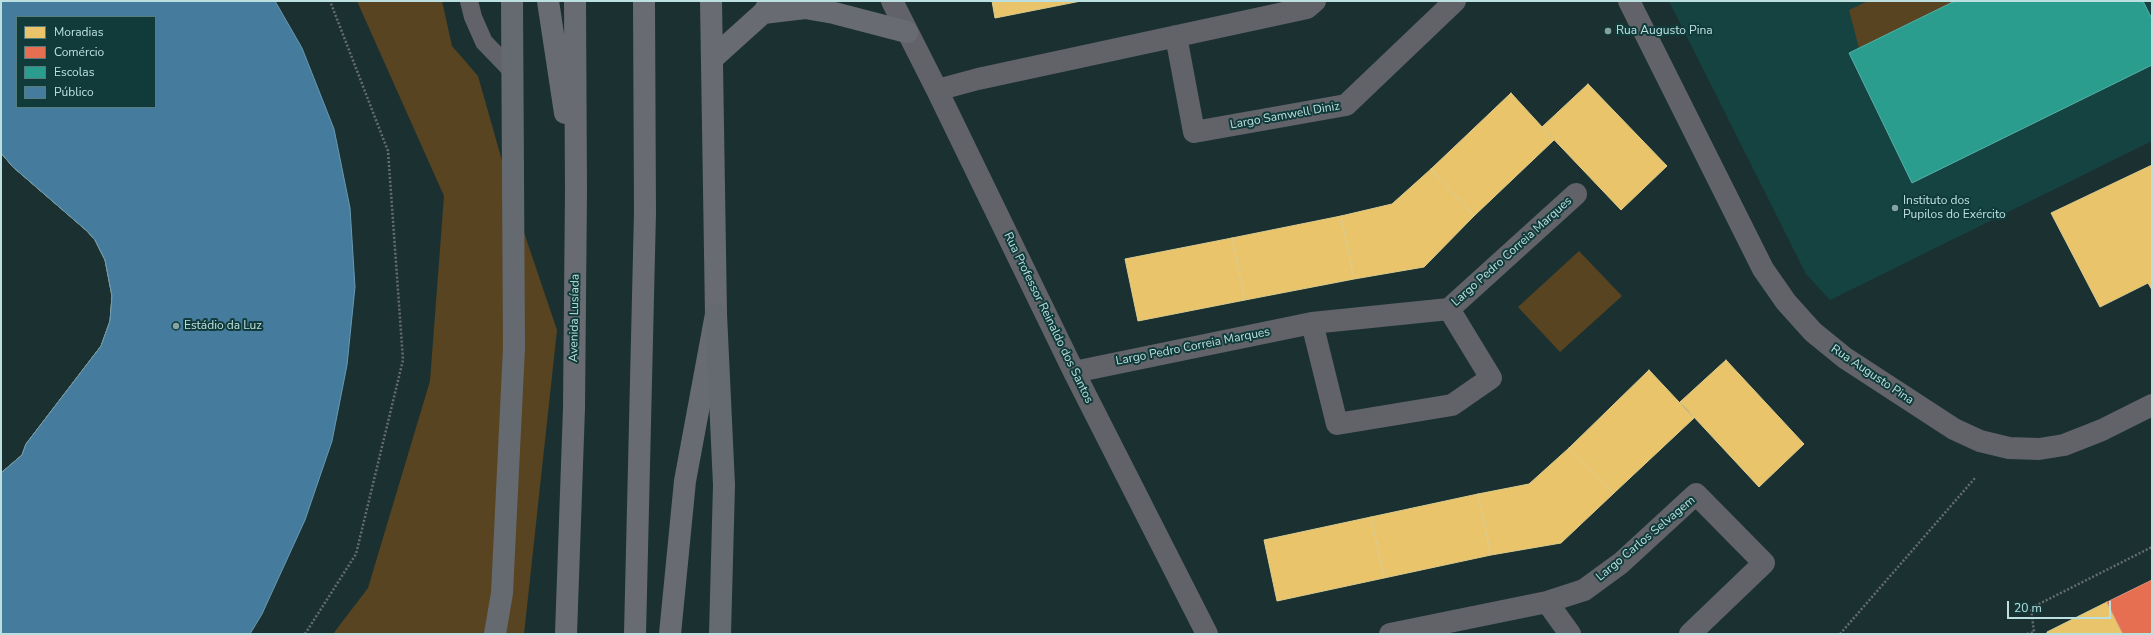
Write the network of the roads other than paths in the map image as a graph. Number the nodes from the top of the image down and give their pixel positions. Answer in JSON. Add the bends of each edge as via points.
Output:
{"nodes":[{"id":1,"x":469,"y":1,"type":"edge"},
{"id":2,"x":512,"y":1,"type":"edge"},
{"id":3,"x":548,"y":1,"type":"edge"},
{"id":4,"x":575,"y":1,"type":"edge"},
{"id":5,"x":644,"y":1,"type":"edge"},
{"id":6,"x":711,"y":1,"type":"edge"},
{"id":7,"x":892,"y":1,"type":"edge"},
{"id":8,"x":1315,"y":1,"type":"edge"},
{"id":9,"x":1455,"y":1,"type":"edge"},
{"id":10,"x":1629,"y":1,"type":"edge"},
{"id":11,"x":767,"y":7,"type":"edge"},
{"id":12,"x":907,"y":32,"type":"junction"},
{"id":13,"x":1176,"y":36,"type":"junction"},
{"id":14,"x":712,"y":59,"type":"junction"},
{"id":15,"x":513,"y":72,"type":"junction"},
{"id":16,"x":937,"y":90,"type":"junction"},
{"id":17,"x":576,"y":191,"type":"junction"},
{"id":18,"x":1576,"y":194,"type":"dead end"},
{"id":19,"x":1448,"y":309,"type":"junction"},
{"id":20,"x":716,"y":314,"type":"junction"},
{"id":21,"x":1312,"y":323,"type":"junction"},
{"id":22,"x":1074,"y":372,"type":"junction"},
{"id":23,"x":2152,"y":405,"type":"edge"},
{"id":24,"x":1546,"y":602,"type":"junction"},
{"id":25,"x":495,"y":634,"type":"edge"},
{"id":26,"x":566,"y":634,"type":"edge"},
{"id":27,"x":635,"y":634,"type":"edge"},
{"id":28,"x":670,"y":634,"type":"edge"},
{"id":29,"x":720,"y":634,"type":"edge"},
{"id":30,"x":1207,"y":634,"type":"edge"},
{"id":31,"x":1390,"y":634,"type":"edge"},
{"id":32,"x":1570,"y":634,"type":"edge"},
{"id":33,"x":1690,"y":634,"type":"edge"}],
"edges":[{"from":1,"to":15,"type":"lane","via":[[484,42]]},
{"from":2,"to":15,"type":"highway"},
{"from":3,"to":17,"type":"main road"},
{"from":4,"to":17,"type":"main road","name":"Avenida Lusíada"},
{"from":5,"to":27,"type":"main road","via":[[645,212]]},
{"from":6,"to":14,"type":"main road"},
{"from":7,"to":12,"type":"street","name":"Rua Professor Reinaldo dos Santos"},
{"from":8,"to":13,"type":"street","via":[[1307,8]]},
{"from":9,"to":13,"type":"street","name":"Largo Samwell Diniz","via":[[1346,105],[1194,132]]},
{"from":10,"to":23,"type":"street","name":"Rua Augusto Pina","via":[[1763,269],[1786,302],[1813,332],[1845,358],[1954,429],[1980,441],[2009,448],[2039,449],[2064,445],[2102,430]]},
{"from":11,"to":12,"type":"main road","via":[[805,8],[841,14]]},
{"from":11,"to":14,"type":"main road"},
{"from":12,"to":16,"type":"street","name":"Rua Professor Reinaldo dos Santos"},
{"from":13,"to":16,"type":"street"},
{"from":14,"to":20,"type":"main road"},
{"from":15,"to":25,"type":"highway","via":[[514,348],[502,593]]},
{"from":16,"to":22,"type":"street","name":"Rua Professor Reinaldo dos Santos"},
{"from":17,"to":26,"type":"main road","name":"Avenida Lusíada","via":[[574,408]]},
{"from":18,"to":19,"type":"street","name":"Largo Pedro Correia Marques"},
{"from":19,"to":21,"type":"street","name":"Largo Pedro Correia Marques"},
{"from":19,"to":21,"type":"street","name":"Largo Pedro Correia Marques","via":[[1491,378],[1452,405],[1337,424]]},
{"from":20,"to":28,"type":"main road","via":[[685,481]]},
{"from":20,"to":29,"type":"highway","via":[[724,485]]},
{"from":21,"to":22,"type":"street","name":"Largo Pedro Correia Marques"},
{"from":22,"to":30,"type":"street","name":"Rua Professor Reinaldo dos Santos"},
{"from":24,"to":31,"type":"street","name":"Largo Carlos Selvagem"},
{"from":24,"to":32,"type":"street"},
{"from":24,"to":33,"type":"street","name":"Largo Carlos Selvagem","via":[[1584,590],[1621,563],[1696,494],[1764,563]]}]}
